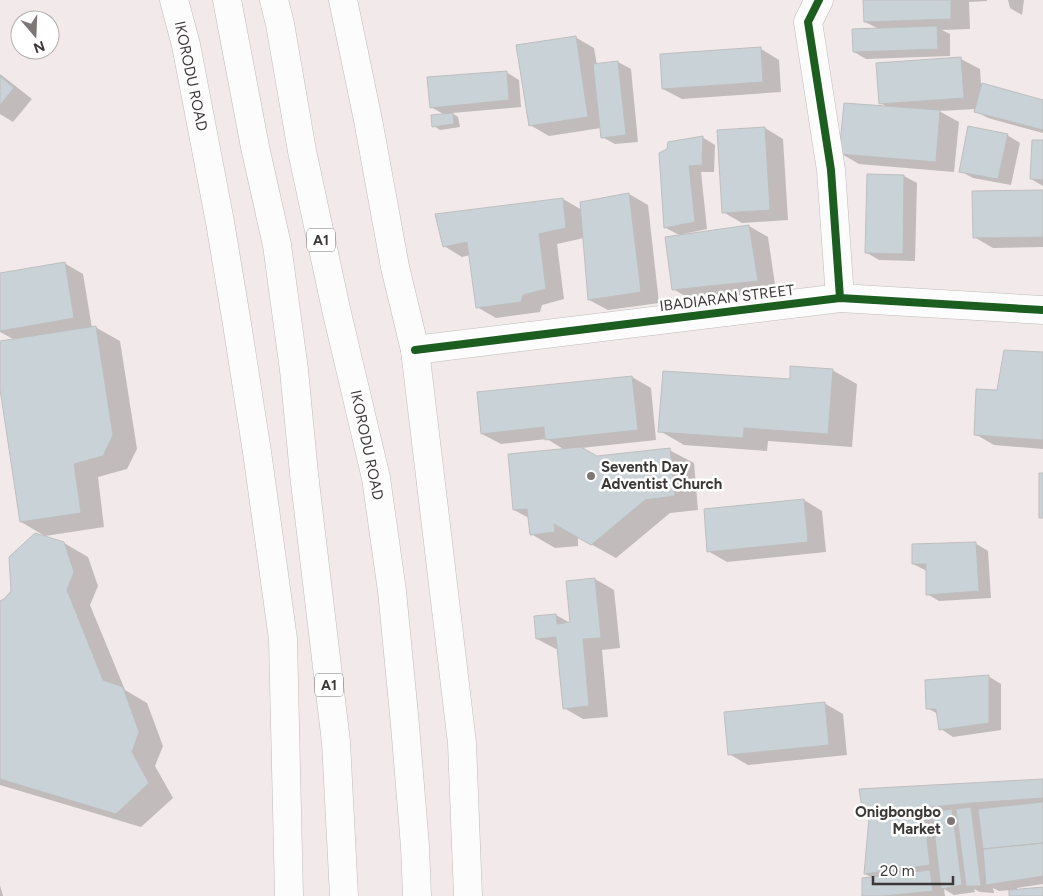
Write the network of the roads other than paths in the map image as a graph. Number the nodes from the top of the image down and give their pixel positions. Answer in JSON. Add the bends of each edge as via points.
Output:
{"nodes":[{"id":1,"x":174,"y":0,"type":"edge"},
{"id":2,"x":227,"y":0,"type":"edge"},
{"id":3,"x":274,"y":0,"type":"edge"},
{"id":4,"x":342,"y":0,"type":"edge"},
{"id":5,"x":819,"y":0,"type":"edge"},
{"id":6,"x":840,"y":298,"type":"junction"},
{"id":7,"x":1043,"y":310,"type":"edge"},
{"id":8,"x":415,"y":350,"type":"junction"},
{"id":9,"x":289,"y":896,"type":"edge"},
{"id":10,"x":344,"y":896,"type":"edge"},
{"id":11,"x":417,"y":896,"type":"edge"},
{"id":12,"x":468,"y":896,"type":"edge"}],
"edges":[{"from":1,"to":9,"type":"main road","name":"IKORODU ROAD","via":[[186,45],[220,222],[283,639]]},
{"from":2,"to":10,"type":"main road","number":"A1","via":[[276,245],[294,370],[336,742]]},
{"from":3,"to":11,"type":"main road","name":"IKORODU ROAD","number":"A1","via":[[308,179],[376,478],[392,591]]},
{"from":4,"to":8,"type":"main road","via":[[395,267]]},
{"from":5,"to":6,"type":"main road","via":[[808,22],[831,170]]},
{"from":6,"to":7,"type":"main road","name":"IBADIARAN STREET"},
{"from":6,"to":8,"type":"main road","name":"IBADIARAN STREET"},
{"from":8,"to":12,"type":"main road","via":[[462,743]]}]}
